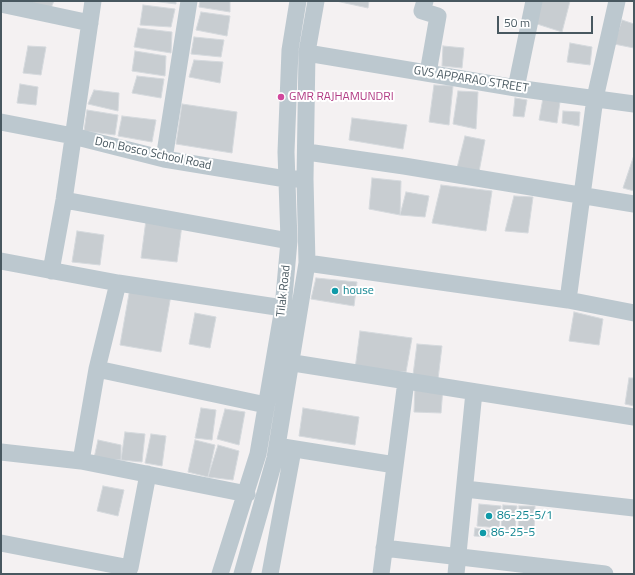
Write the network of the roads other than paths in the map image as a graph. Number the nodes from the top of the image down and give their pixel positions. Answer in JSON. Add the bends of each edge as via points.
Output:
{"nodes":[{"id":1,"x":93,"y":1,"type":"edge"},
{"id":2,"x":189,"y":1,"type":"edge"},
{"id":3,"x":298,"y":1,"type":"edge"},
{"id":4,"x":316,"y":1,"type":"edge"},
{"id":5,"x":425,"y":1,"type":"edge"},
{"id":6,"x":534,"y":1,"type":"edge"},
{"id":7,"x":617,"y":1,"type":"edge"},
{"id":8,"x":1,"y":4,"type":"edge"},
{"id":9,"x":90,"y":23,"type":"junction"},
{"id":10,"x":308,"y":53,"type":"junction"},
{"id":11,"x":428,"y":73,"type":"junction"},
{"id":12,"x":516,"y":88,"type":"junction"},
{"id":13,"x":595,"y":98,"type":"junction"},
{"id":14,"x":634,"y":104,"type":"edge"},
{"id":15,"x":1,"y":122,"type":"edge"},
{"id":16,"x":73,"y":136,"type":"junction"},
{"id":17,"x":307,"y":152,"type":"junction"},
{"id":18,"x":164,"y":159,"type":"junction"},
{"id":19,"x":286,"y":179,"type":"junction"},
{"id":20,"x":305,"y":179,"type":"junction"},
{"id":21,"x":582,"y":195,"type":"junction"},
{"id":22,"x":64,"y":200,"type":"junction"},
{"id":23,"x":634,"y":204,"type":"edge"},
{"id":24,"x":289,"y":241,"type":"junction"},
{"id":25,"x":1,"y":260,"type":"edge"},
{"id":26,"x":308,"y":263,"type":"junction"},
{"id":27,"x":51,"y":271,"type":"junction"},
{"id":28,"x":118,"y":283,"type":"junction"},
{"id":29,"x":568,"y":300,"type":"junction"},
{"id":30,"x":283,"y":308,"type":"junction"},
{"id":31,"x":634,"y":313,"type":"edge"},
{"id":32,"x":275,"y":360,"type":"junction"},
{"id":33,"x":292,"y":363,"type":"junction"},
{"id":34,"x":98,"y":369,"type":"junction"},
{"id":35,"x":406,"y":381,"type":"junction"},
{"id":36,"x":474,"y":392,"type":"junction"},
{"id":37,"x":266,"y":405,"type":"junction"},
{"id":38,"x":634,"y":417,"type":"edge"},
{"id":39,"x":285,"y":448,"type":"junction"},
{"id":40,"x":1,"y":452,"type":"edge"},
{"id":41,"x":81,"y":461,"type":"junction"},
{"id":42,"x":395,"y":465,"type":"junction"},
{"id":43,"x":148,"y":474,"type":"junction"},
{"id":44,"x":465,"y":489,"type":"junction"},
{"id":45,"x":247,"y":494,"type":"junction"},
{"id":46,"x":634,"y":508,"type":"edge"},
{"id":47,"x":1,"y":543,"type":"edge"},
{"id":48,"x":384,"y":548,"type":"junction"},
{"id":49,"x":457,"y":566,"type":"edge"},
{"id":50,"x":220,"y":574,"type":"edge"},
{"id":51,"x":242,"y":574,"type":"edge"},
{"id":52,"x":270,"y":574,"type":"edge"},
{"id":53,"x":381,"y":574,"type":"edge"},
{"id":54,"x":605,"y":574,"type":"edge"}],
"edges":[{"from":1,"to":9,"type":"street"},
{"from":2,"to":18,"type":"street"},
{"from":3,"to":19,"type":"street","name":"Tilak Road","via":[[290,50]]},
{"from":4,"to":10,"type":"street","name":"Tilak Road"},
{"from":5,"to":11,"type":"street","via":[[422,10],[438,16]]},
{"from":6,"to":12,"type":"street"},
{"from":7,"to":13,"type":"street"},
{"from":8,"to":9,"type":"street"},
{"from":9,"to":16,"type":"street"},
{"from":10,"to":11,"type":"street","name":"GVS APPARAO STREET"},
{"from":10,"to":17,"type":"street","name":"Tilak Road"},
{"from":11,"to":12,"type":"street","name":"GVS APPARAO STREET"},
{"from":12,"to":13,"type":"street","name":"GVS APPARAO STREET"},
{"from":13,"to":14,"type":"street","name":"GVS APPARAO STREET"},
{"from":13,"to":21,"type":"street"},
{"from":15,"to":16,"type":"street","name":"Don Bosco School Road"},
{"from":16,"to":18,"type":"street","name":"Don Bosco School Road"},
{"from":16,"to":22,"type":"street"},
{"from":17,"to":20,"type":"street","name":"Tilak Road"},
{"from":17,"to":21,"type":"street"},
{"from":18,"to":19,"type":"street","name":"Don Bosco School Road"},
{"from":19,"to":20,"type":"street","name":"Don Bosco School Road"},
{"from":19,"to":24,"type":"street","name":"Tilak Road"},
{"from":20,"to":26,"type":"street","name":"Tilak Road"},
{"from":21,"to":23,"type":"street"},
{"from":21,"to":29,"type":"street"},
{"from":22,"to":24,"type":"street"},
{"from":22,"to":27,"type":"street"},
{"from":24,"to":30,"type":"street","name":"Tilak Road"},
{"from":25,"to":27,"type":"street"},
{"from":26,"to":29,"type":"street"},
{"from":26,"to":33,"type":"street","name":"Tilak Road"},
{"from":27,"to":28,"type":"street"},
{"from":28,"to":30,"type":"street"},
{"from":28,"to":34,"type":"street"},
{"from":29,"to":31,"type":"street"},
{"from":30,"to":32,"type":"street","name":"Tilak Road"},
{"from":32,"to":33,"type":"street"},
{"from":32,"to":37,"type":"street","name":"Tilak Road"},
{"from":33,"to":35,"type":"street"},
{"from":33,"to":39,"type":"street","name":"Tilak Road"},
{"from":34,"to":37,"type":"street"},
{"from":34,"to":41,"type":"street"},
{"from":35,"to":36,"type":"street"},
{"from":35,"to":42,"type":"street"},
{"from":36,"to":38,"type":"street"},
{"from":36,"to":44,"type":"street"},
{"from":37,"to":45,"type":"street","name":"Tilak Road","via":[[258,454]]},
{"from":39,"to":42,"type":"street"},
{"from":39,"to":51,"type":"street","name":"Tilak Road"},
{"from":39,"to":52,"type":"street"},
{"from":40,"to":41,"type":"street"},
{"from":41,"to":43,"type":"street"},
{"from":42,"to":48,"type":"street"},
{"from":43,"to":45,"type":"street"},
{"from":43,"to":47,"type":"street","via":[[130,568]]},
{"from":44,"to":46,"type":"street"},
{"from":44,"to":49,"type":"street"},
{"from":45,"to":50,"type":"street","name":"Tilak Road","via":[[228,544]]},
{"from":48,"to":49,"type":"street"},
{"from":48,"to":53,"type":"street"},
{"from":49,"to":54,"type":"street"}]}
